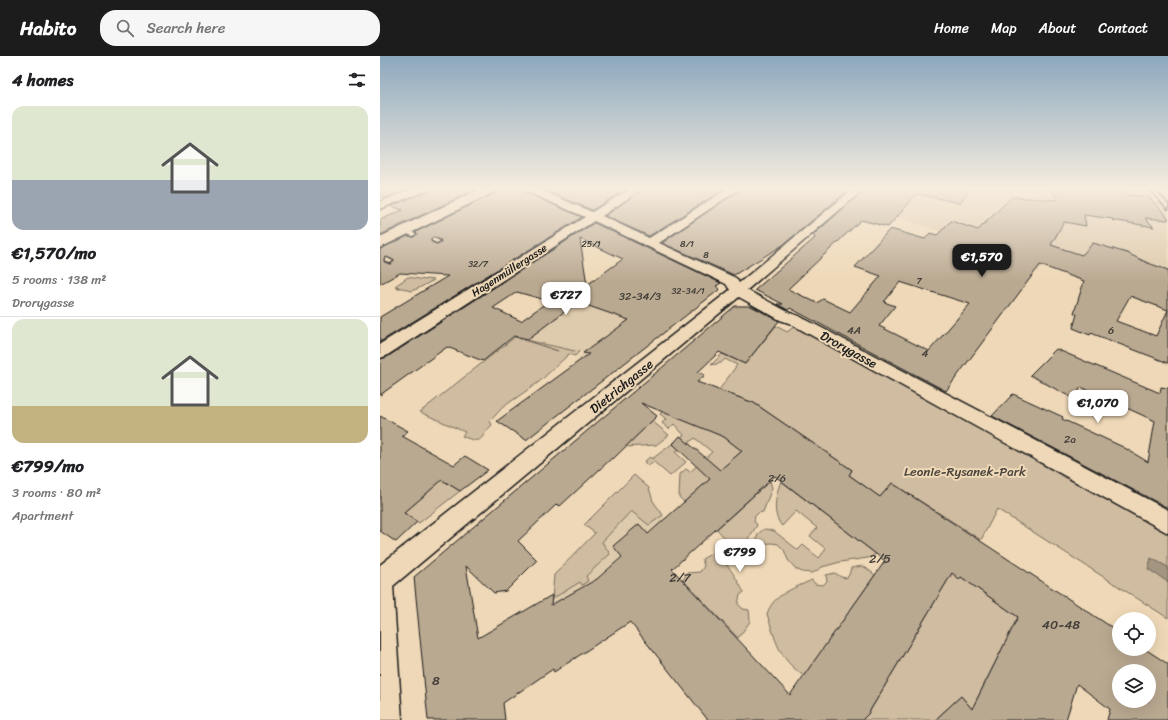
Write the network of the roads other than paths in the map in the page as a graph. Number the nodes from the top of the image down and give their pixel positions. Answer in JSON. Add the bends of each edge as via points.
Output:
{"nodes":[{"id":1,"x":434,"y":219,"type":"edge"},
{"id":2,"x":587,"y":219,"type":"edge"},
{"id":3,"x":598,"y":219,"type":"edge"},
{"id":4,"x":688,"y":219,"type":"edge"},
{"id":5,"x":824,"y":219,"type":"edge"},
{"id":6,"x":380,"y":243,"type":"edge"},
{"id":7,"x":650,"y":243,"type":"junction"},
{"id":8,"x":738,"y":291,"type":"junction"},
{"id":9,"x":380,"y":352,"type":"edge"},
{"id":10,"x":1168,"y":522,"type":"edge"},
{"id":11,"x":380,"y":580,"type":"edge"},
{"id":12,"x":387,"y":720,"type":"edge"}],
"edges":[{"from":1,"to":6,"type":"street","via":[[408,233]]},
{"from":2,"to":9,"type":"street","name":"Hagenmüllergasse"},
{"from":3,"to":7,"type":"street","name":"Drorygasse"},
{"from":4,"to":7,"type":"street"},
{"from":5,"to":8,"type":"street","name":"Dietrichgasse"},
{"from":7,"to":8,"type":"street","name":"Drorygasse","via":[[731,281]]},
{"from":8,"to":10,"type":"street","name":"Drorygasse"},
{"from":8,"to":11,"type":"street","name":"Dietrichgasse"},
{"from":11,"to":12,"type":"street"}]}
